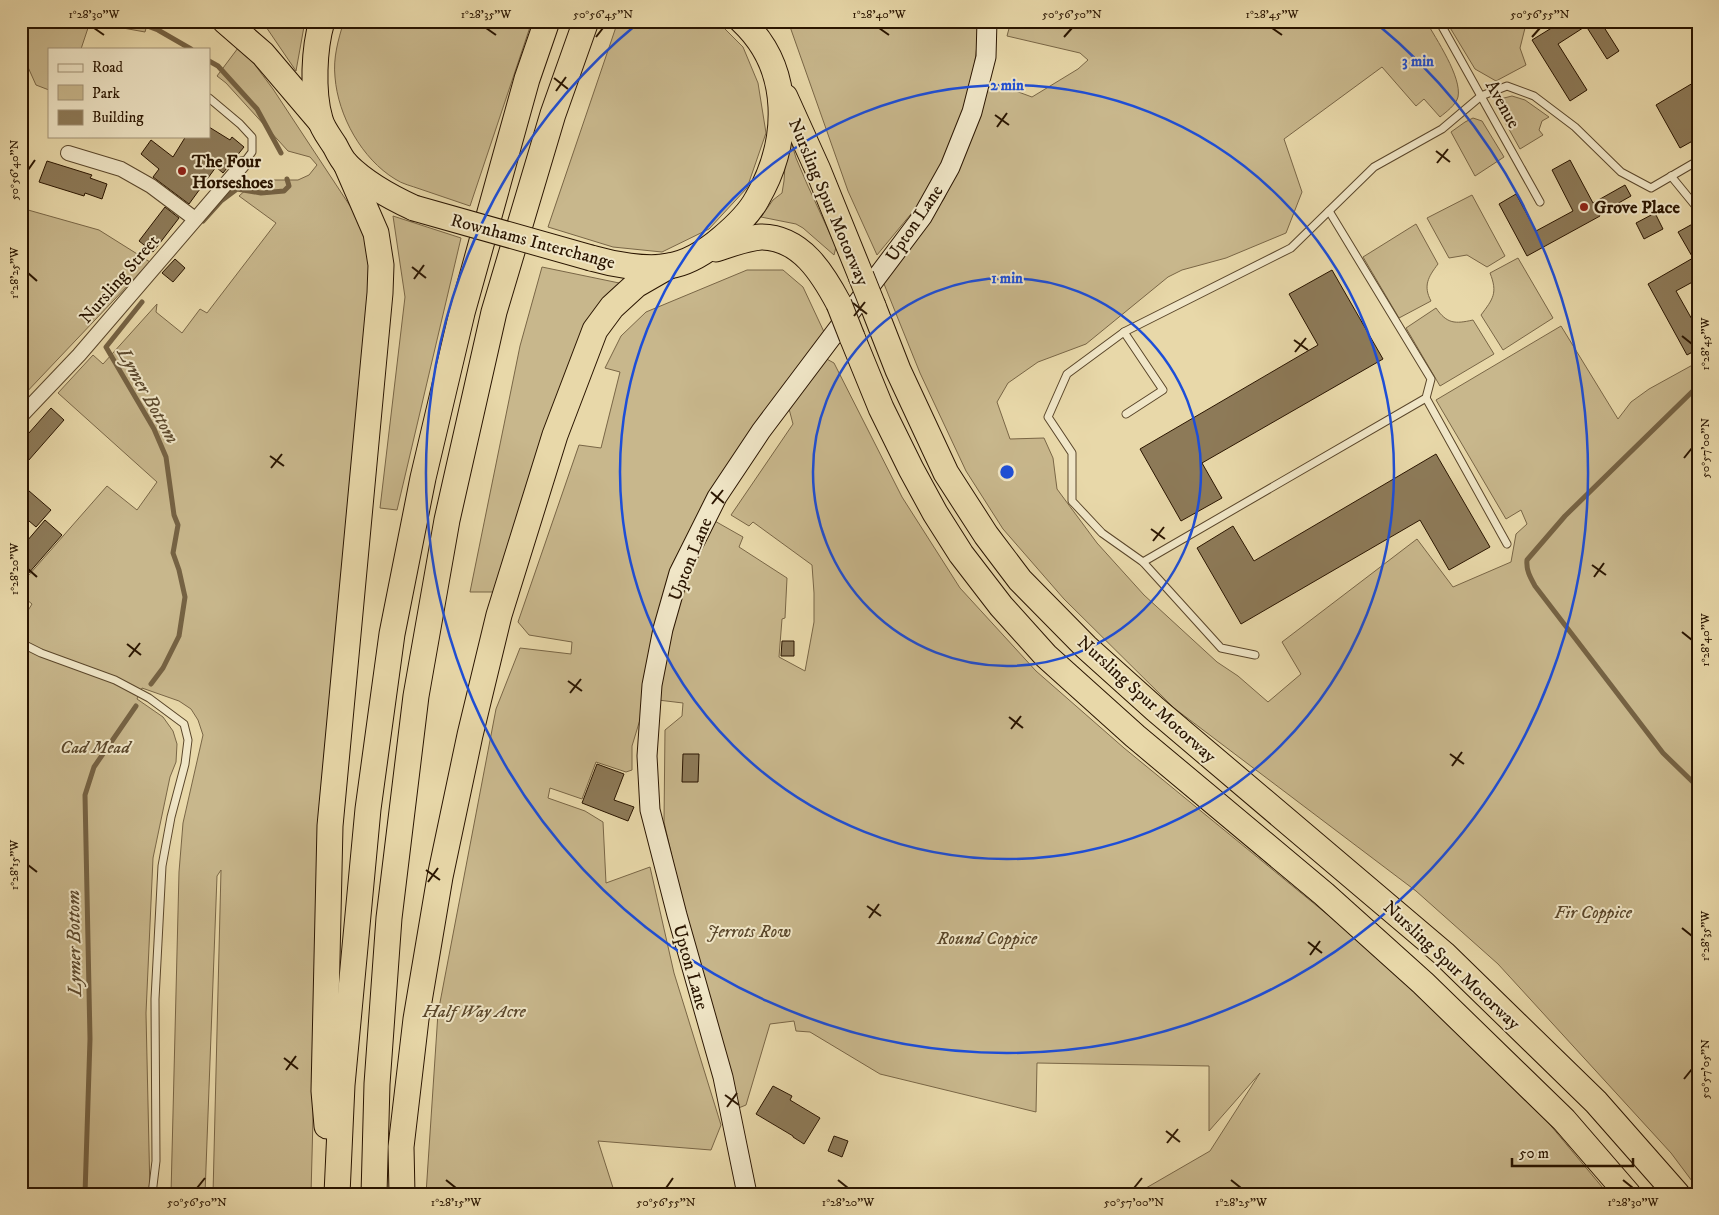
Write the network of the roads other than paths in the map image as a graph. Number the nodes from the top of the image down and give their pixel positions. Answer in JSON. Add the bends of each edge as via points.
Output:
{"nodes":[{"id":1,"x":225,"y":21,"type":"edge"},
{"id":2,"x":322,"y":21,"type":"edge"},
{"id":3,"x":547,"y":21,"type":"edge"},
{"id":4,"x":586,"y":21,"type":"edge"},
{"id":5,"x":742,"y":21,"type":"edge"},
{"id":6,"x":759,"y":21,"type":"edge"},
{"id":7,"x":987,"y":21,"type":"edge"},
{"id":8,"x":1439,"y":21,"type":"edge"},
{"id":9,"x":765,"y":50,"type":"junction"},
{"id":10,"x":780,"y":86,"type":"junction"},
{"id":11,"x":1481,"y":96,"type":"junction"},
{"id":12,"x":210,"y":99,"type":"edge"},
{"id":13,"x":320,"y":120,"type":"junction"},
{"id":14,"x":68,"y":153,"type":"dead end"},
{"id":15,"x":1698,"y":158,"type":"edge"},
{"id":16,"x":243,"y":164,"type":"joint"},
{"id":17,"x":346,"y":164,"type":"junction"},
{"id":18,"x":1671,"y":176,"type":"junction"},
{"id":19,"x":1540,"y":202,"type":"dead end"},
{"id":20,"x":1698,"y":209,"type":"edge"},
{"id":21,"x":1329,"y":211,"type":"junction"},
{"id":22,"x":195,"y":219,"type":"junction"},
{"id":23,"x":706,"y":252,"type":"junction"},
{"id":24,"x":669,"y":266,"type":"junction"},
{"id":25,"x":1124,"y":332,"type":"junction"},
{"id":26,"x":1426,"y":398,"type":"junction"},
{"id":27,"x":1126,"y":414,"type":"dead end"},
{"id":28,"x":21,"y":416,"type":"edge"},
{"id":29,"x":1507,"y":544,"type":"dead end"},
{"id":30,"x":1143,"y":562,"type":"junction"},
{"id":31,"x":21,"y":642,"type":"edge"},
{"id":32,"x":1255,"y":655,"type":"dead end"},
{"id":33,"x":152,"y":1194,"type":"edge"},
{"id":34,"x":332,"y":1194,"type":"edge"},
{"id":35,"x":337,"y":1194,"type":"edge"},
{"id":36,"x":374,"y":1194,"type":"edge"},
{"id":37,"x":402,"y":1194,"type":"edge"},
{"id":38,"x":747,"y":1194,"type":"edge"},
{"id":39,"x":1628,"y":1194,"type":"edge"},
{"id":40,"x":1677,"y":1194,"type":"edge"}],
"edges":[{"from":1,"to":13,"type":"highway","via":[[263,54]]},
{"from":2,"to":13,"type":"highway","name":"Rownhams Interchange","via":[[316,53]]},
{"from":3,"to":35,"type":"highway","via":[[527,80],[462,313],[423,478],[392,634],[368,819],[342,1085]]},
{"from":4,"to":36,"type":"highway","via":[[553,114],[494,312],[444,540],[416,696],[389,918],[377,1084]]},
{"from":5,"to":9,"type":"highway","name":"Rownhams Interchange"},
{"from":6,"to":9,"type":"highway"},
{"from":7,"to":38,"type":"street","name":"Upton Lane","via":[[986,57],[972,112],[950,167],[922,217],[766,423],[717,497],[679,574],[663,629],[652,685],[647,756],[650,810],[723,1077]]},
{"from":8,"to":11,"type":"lane","name":"Avenue"},
{"from":9,"to":10,"type":"highway","name":"Rownhams Interchange"},
{"from":10,"to":23,"type":"highway","name":"Rownhams Interchange","via":[[782,126],[775,161],[757,200],[737,225]]},
{"from":10,"to":40,"type":"highway","name":"Nursling Spur Motorway","bridge":true,"via":[[818,170],[898,370],[946,473],[1020,580],[1086,647],[1155,708],[1444,954],[1596,1102]]},
{"from":11,"to":18,"type":"lane","via":[[1507,86],[1534,96],[1575,127],[1621,172],[1651,188]]},
{"from":11,"to":19,"type":"lane","name":"Avenue"},
{"from":11,"to":21,"type":"lane","via":[[1442,129],[1374,167]]},
{"from":12,"to":16,"type":"lane","via":[[252,137],[252,152]]},
{"from":13,"to":17,"type":"highway","name":"Rownhams Interchange"},
{"from":14,"to":22,"type":"street","via":[[121,169],[151,186]]},
{"from":15,"to":18,"type":"lane"},
{"from":16,"to":22,"type":"street","name":"Nursling Street"},
{"from":17,"to":24,"type":"highway","name":"Rownhams Interchange","bridge":true,"via":[[369,183],[414,208],[613,264]]},
{"from":17,"to":34,"type":"highway","via":[[376,233],[381,264],[330,826],[324,1091]]},
{"from":18,"to":20,"type":"lane"},
{"from":21,"to":25,"type":"lane","via":[[1291,248]]},
{"from":21,"to":26,"type":"lane","via":[[1431,379]]},
{"from":22,"to":28,"type":"street","name":"Nursling Street","via":[[79,355]]},
{"from":23,"to":24,"type":"highway","name":"Rownhams Interchange"},
{"from":23,"to":39,"type":"highway","name":"Nursling Spur Motorway","bridge":true,"via":[[751,238],[768,238],[799,250],[813,262],[839,304],[881,408],[935,513],[1001,606],[1046,656],[1423,983],[1564,1120]]},
{"from":24,"to":37,"type":"highway","via":[[636,285],[612,307],[595,330],[555,435],[499,616],[440,877],[416,1018],[401,1147]]},
{"from":25,"to":27,"type":"lane","via":[[1163,390]]},
{"from":25,"to":30,"type":"lane","via":[[1067,374],[1048,417],[1072,453],[1072,501],[1102,534]]},
{"from":26,"to":29,"type":"lane"},
{"from":26,"to":30,"type":"lane"},
{"from":30,"to":32,"type":"lane","via":[[1221,648]]},
{"from":31,"to":33,"type":"lane","via":[[41,653],[115,680],[149,698],[184,724],[186,729],[185,764],[162,866],[155,999],[156,1161]]}]}
